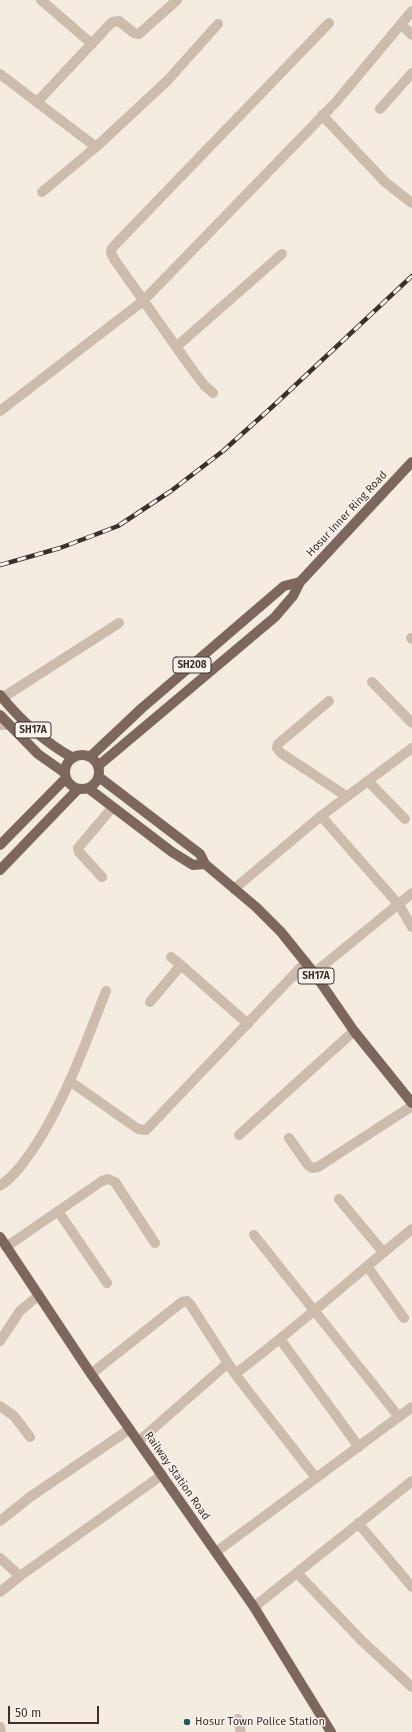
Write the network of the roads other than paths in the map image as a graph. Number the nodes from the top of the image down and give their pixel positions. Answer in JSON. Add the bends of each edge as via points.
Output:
{"nodes":[{"id":1,"x":41,"y":0,"type":"edge"},
{"id":2,"x":177,"y":0,"type":"edge"},
{"id":3,"x":412,"y":11,"type":"edge"},
{"id":4,"x":329,"y":23,"type":"dead end"},
{"id":5,"x":218,"y":24,"type":"dead end"},
{"id":6,"x":401,"y":24,"type":"junction"},
{"id":7,"x":412,"y":35,"type":"edge"},
{"id":8,"x":92,"y":44,"type":"junction"},
{"id":9,"x":412,"y":73,"type":"edge"},
{"id":10,"x":0,"y":74,"type":"edge"},
{"id":11,"x":37,"y":102,"type":"junction"},
{"id":12,"x":380,"y":109,"type":"dead end"},
{"id":13,"x":322,"y":116,"type":"junction"},
{"id":14,"x":96,"y":146,"type":"junction"},
{"id":15,"x":42,"y":192,"type":"dead end"},
{"id":16,"x":412,"y":203,"type":"edge"},
{"id":17,"x":282,"y":254,"type":"dead end"},
{"id":18,"x":143,"y":301,"type":"junction"},
{"id":19,"x":176,"y":347,"type":"junction"},
{"id":20,"x":213,"y":392,"type":"dead end"},
{"id":21,"x":0,"y":411,"type":"edge"},
{"id":22,"x":412,"y":462,"type":"edge"},
{"id":23,"x":300,"y":582,"type":"junction"},
{"id":24,"x":119,"y":623,"type":"dead end"},
{"id":25,"x":372,"y":682,"type":"dead end"},
{"id":26,"x":1,"y":696,"type":"edge"},
{"id":27,"x":329,"y":701,"type":"dead end"},
{"id":28,"x":0,"y":715,"type":"edge"},
{"id":29,"x":412,"y":722,"type":"edge"},
{"id":30,"x":4,"y":725,"type":"edge"},
{"id":31,"x":412,"y":748,"type":"edge"},
{"id":32,"x":90,"y":757,"type":"junction"},
{"id":33,"x":73,"y":758,"type":"junction"},
{"id":34,"x":98,"y":766,"type":"junction"},
{"id":35,"x":65,"y":776,"type":"junction"},
{"id":36,"x":99,"y":777,"type":"junction"},
{"id":37,"x":368,"y":781,"type":"junction"},
{"id":38,"x":88,"y":788,"type":"junction"},
{"id":39,"x":78,"y":789,"type":"junction"},
{"id":40,"x":346,"y":796,"type":"junction"},
{"id":41,"x":112,"y":808,"type":"junction"},
{"id":42,"x":321,"y":816,"type":"junction"},
{"id":43,"x":405,"y":819,"type":"dead end"},
{"id":44,"x":0,"y":845,"type":"edge"},
{"id":45,"x":205,"y":864,"type":"junction"},
{"id":46,"x":0,"y":870,"type":"edge"},
{"id":47,"x":102,"y":877,"type":"dead end"},
{"id":48,"x":234,"y":889,"type":"junction"},
{"id":49,"x":412,"y":893,"type":"edge"},
{"id":50,"x":398,"y":905,"type":"junction"},
{"id":51,"x":412,"y":927,"type":"edge"},
{"id":52,"x":171,"y":957,"type":"dead end"},
{"id":53,"x":306,"y":962,"type":"junction"},
{"id":54,"x":181,"y":965,"type":"junction"},
{"id":55,"x":314,"y":973,"type":"junction"},
{"id":56,"x":106,"y":991,"type":"dead end"},
{"id":57,"x":150,"y":1002,"type":"dead end"},
{"id":58,"x":248,"y":1024,"type":"junction"},
{"id":59,"x":354,"y":1031,"type":"junction"},
{"id":60,"x":71,"y":1082,"type":"junction"},
{"id":61,"x":411,"y":1099,"type":"edge"},
{"id":62,"x":239,"y":1135,"type":"dead end"},
{"id":63,"x":290,"y":1138,"type":"dead end"},
{"id":64,"x":0,"y":1186,"type":"edge"},
{"id":65,"x":339,"y":1199,"type":"dead end"},
{"id":66,"x":58,"y":1211,"type":"junction"},
{"id":67,"x":412,"y":1229,"type":"edge"},
{"id":68,"x":0,"y":1236,"type":"edge"},
{"id":69,"x":254,"y":1236,"type":"dead end"},
{"id":70,"x":155,"y":1243,"type":"dead end"},
{"id":71,"x":6,"y":1247,"type":"junction"},
{"id":72,"x":383,"y":1252,"type":"junction"},
{"id":73,"x":367,"y":1266,"type":"junction"},
{"id":74,"x":107,"y":1283,"type":"dead end"},
{"id":75,"x":39,"y":1295,"type":"junction"},
{"id":76,"x":314,"y":1309,"type":"junction"},
{"id":77,"x":404,"y":1318,"type":"dead end"},
{"id":78,"x":280,"y":1339,"type":"junction"},
{"id":79,"x":0,"y":1342,"type":"edge"},
{"id":80,"x":228,"y":1363,"type":"junction"},
{"id":81,"x":92,"y":1374,"type":"junction"},
{"id":82,"x":235,"y":1374,"type":"junction"},
{"id":83,"x":0,"y":1406,"type":"edge"},
{"id":84,"x":412,"y":1408,"type":"edge"},
{"id":85,"x":399,"y":1417,"type":"junction"},
{"id":86,"x":130,"y":1430,"type":"junction"},
{"id":87,"x":30,"y":1437,"type":"dead end"},
{"id":88,"x":139,"y":1441,"type":"junction"},
{"id":89,"x":359,"y":1447,"type":"junction"},
{"id":90,"x":162,"y":1475,"type":"junction"},
{"id":91,"x":316,"y":1478,"type":"junction"},
{"id":92,"x":412,"y":1481,"type":"edge"},
{"id":93,"x":1,"y":1517,"type":"edge"},
{"id":94,"x":358,"y":1523,"type":"junction"},
{"id":95,"x":216,"y":1552,"type":"junction"},
{"id":96,"x":0,"y":1558,"type":"edge"},
{"id":97,"x":297,"y":1573,"type":"junction"},
{"id":98,"x":20,"y":1576,"type":"junction"},
{"id":99,"x":412,"y":1587,"type":"edge"},
{"id":100,"x":0,"y":1592,"type":"edge"},
{"id":101,"x":254,"y":1608,"type":"junction"},
{"id":102,"x":412,"y":1687,"type":"edge"},
{"id":103,"x":238,"y":1719,"type":"dead end"},
{"id":104,"x":0,"y":1727,"type":"edge"},
{"id":105,"x":1,"y":1732,"type":"edge"},
{"id":106,"x":241,"y":1732,"type":"edge"},
{"id":107,"x":331,"y":1732,"type":"edge"}],
"edges":[{"from":1,"to":8,"type":"street"},
{"from":2,"to":8,"type":"street","via":[[139,34],[116,21]]},
{"from":3,"to":6,"type":"street"},
{"from":4,"to":18,"type":"street","via":[[112,248],[110,253],[114,260]]},
{"from":5,"to":14,"type":"street","via":[[167,81]]},
{"from":6,"to":7,"type":"street"},
{"from":6,"to":13,"type":"street"},
{"from":8,"to":11,"type":"street"},
{"from":9,"to":12,"type":"street"},
{"from":10,"to":11,"type":"street"},
{"from":11,"to":14,"type":"street"},
{"from":13,"to":16,"type":"street","via":[[386,182]]},
{"from":13,"to":18,"type":"street"},
{"from":14,"to":15,"type":"street"},
{"from":17,"to":19,"type":"street"},
{"from":18,"to":19,"type":"street"},
{"from":18,"to":21,"type":"street"},
{"from":19,"to":20,"type":"street","via":[[205,386]]},
{"from":22,"to":23,"type":"main road","name":"Hosur Inner Ring Road","number":"SH208"},
{"from":23,"to":32,"type":"main road","name":"Hosur Inner Ring Road","number":"SH208","via":[[284,586],[142,708]]},
{"from":23,"to":34,"type":"main road","name":"Hosur Inner Ring Road","number":"SH208","via":[[293,596],[275,617]]},
{"from":24,"to":26,"type":"street"},
{"from":25,"to":29,"type":"street"},
{"from":26,"to":33,"type":"main road","number":"SH17A","via":[[31,728],[54,747]]},
{"from":27,"to":40,"type":"street","via":[[278,744],[277,748]]},
{"from":28,"to":30,"type":"main road","number":"SH17A"},
{"from":30,"to":35,"type":"main road","number":"SH17A"},
{"from":31,"to":37,"type":"street"},
{"from":32,"to":33,"type":"main road","via":[[85,755]]},
{"from":32,"to":34,"type":"main road"},
{"from":33,"to":35,"type":"main road","via":[[66,767]]},
{"from":34,"to":36,"type":"main road"},
{"from":35,"to":39,"type":"main road","number":"SH17A","via":[[73,787]]},
{"from":35,"to":44,"type":"main road"},
{"from":36,"to":38,"type":"main road","via":[[93,786]]},
{"from":36,"to":45,"type":"main road","number":"SH17A","via":[[200,854]]},
{"from":37,"to":40,"type":"street"},
{"from":37,"to":43,"type":"street"},
{"from":38,"to":39,"type":"main road"},
{"from":38,"to":41,"type":"main road"},
{"from":39,"to":46,"type":"main road"},
{"from":40,"to":42,"type":"street"},
{"from":41,"to":45,"type":"main road","via":[[192,865]]},
{"from":41,"to":47,"type":"street","via":[[78,848]]},
{"from":42,"to":48,"type":"street"},
{"from":42,"to":50,"type":"street"},
{"from":45,"to":48,"type":"main road","number":"SH17A"},
{"from":48,"to":53,"type":"main road","number":"SH17A","via":[[268,918]]},
{"from":49,"to":50,"type":"street"},
{"from":50,"to":51,"type":"street"},
{"from":50,"to":55,"type":"street"},
{"from":52,"to":54,"type":"street"},
{"from":53,"to":55,"type":"main road","number":"SH17A"},
{"from":53,"to":58,"type":"street"},
{"from":54,"to":57,"type":"street"},
{"from":54,"to":58,"type":"street"},
{"from":55,"to":59,"type":"main road","number":"SH17A"},
{"from":56,"to":60,"type":"street"},
{"from":58,"to":60,"type":"street","via":[[146,1130],[138,1129]]},
{"from":59,"to":61,"type":"main road","number":"SH17A"},
{"from":59,"to":62,"type":"street"},
{"from":60,"to":64,"type":"street","via":[[22,1167]]},
{"from":61,"to":63,"type":"street","via":[[318,1167],[312,1168],[308,1165]]},
{"from":65,"to":72,"type":"street"},
{"from":66,"to":70,"type":"street","via":[[108,1179],[115,1182]]},
{"from":66,"to":71,"type":"street"},
{"from":66,"to":74,"type":"street"},
{"from":67,"to":72,"type":"street"},
{"from":68,"to":71,"type":"main road","name":"Railway Station Road"},
{"from":69,"to":76,"type":"street"},
{"from":71,"to":75,"type":"main road","name":"Railway Station Road"},
{"from":72,"to":73,"type":"street"},
{"from":73,"to":76,"type":"street"},
{"from":73,"to":77,"type":"street"},
{"from":75,"to":79,"type":"street","via":[[20,1311]]},
{"from":75,"to":81,"type":"main road","name":"Railway Station Road"},
{"from":76,"to":78,"type":"street"},
{"from":76,"to":85,"type":"street"},
{"from":78,"to":82,"type":"street"},
{"from":78,"to":89,"type":"street"},
{"from":80,"to":81,"type":"street","via":[[187,1301],[182,1302]]},
{"from":80,"to":82,"type":"street"},
{"from":80,"to":88,"type":"street"},
{"from":81,"to":86,"type":"main road","name":"Railway Station Road"},
{"from":82,"to":91,"type":"street"},
{"from":83,"to":87,"type":"street","via":[[14,1416]]},
{"from":84,"to":85,"type":"street"},
{"from":85,"to":89,"type":"street"},
{"from":86,"to":88,"type":"main road","name":"Railway Station Road"},
{"from":86,"to":93,"type":"street"},
{"from":88,"to":90,"type":"main road","name":"Railway Station Road"},
{"from":89,"to":91,"type":"street"},
{"from":90,"to":95,"type":"main road","name":"Railway Station Road"},
{"from":90,"to":98,"type":"street"},
{"from":91,"to":95,"type":"street"},
{"from":92,"to":94,"type":"street"},
{"from":94,"to":97,"type":"street"},
{"from":94,"to":99,"type":"street"},
{"from":95,"to":101,"type":"main road","name":"Railway Station Road"},
{"from":96,"to":98,"type":"street"},
{"from":97,"to":101,"type":"street"},
{"from":97,"to":102,"type":"street","via":[[362,1641]]},
{"from":98,"to":100,"type":"street"},
{"from":101,"to":107,"type":"main road","name":"Railway Station Road"},
{"from":103,"to":106,"type":"street"},
{"from":104,"to":105,"type":"street"}]}
